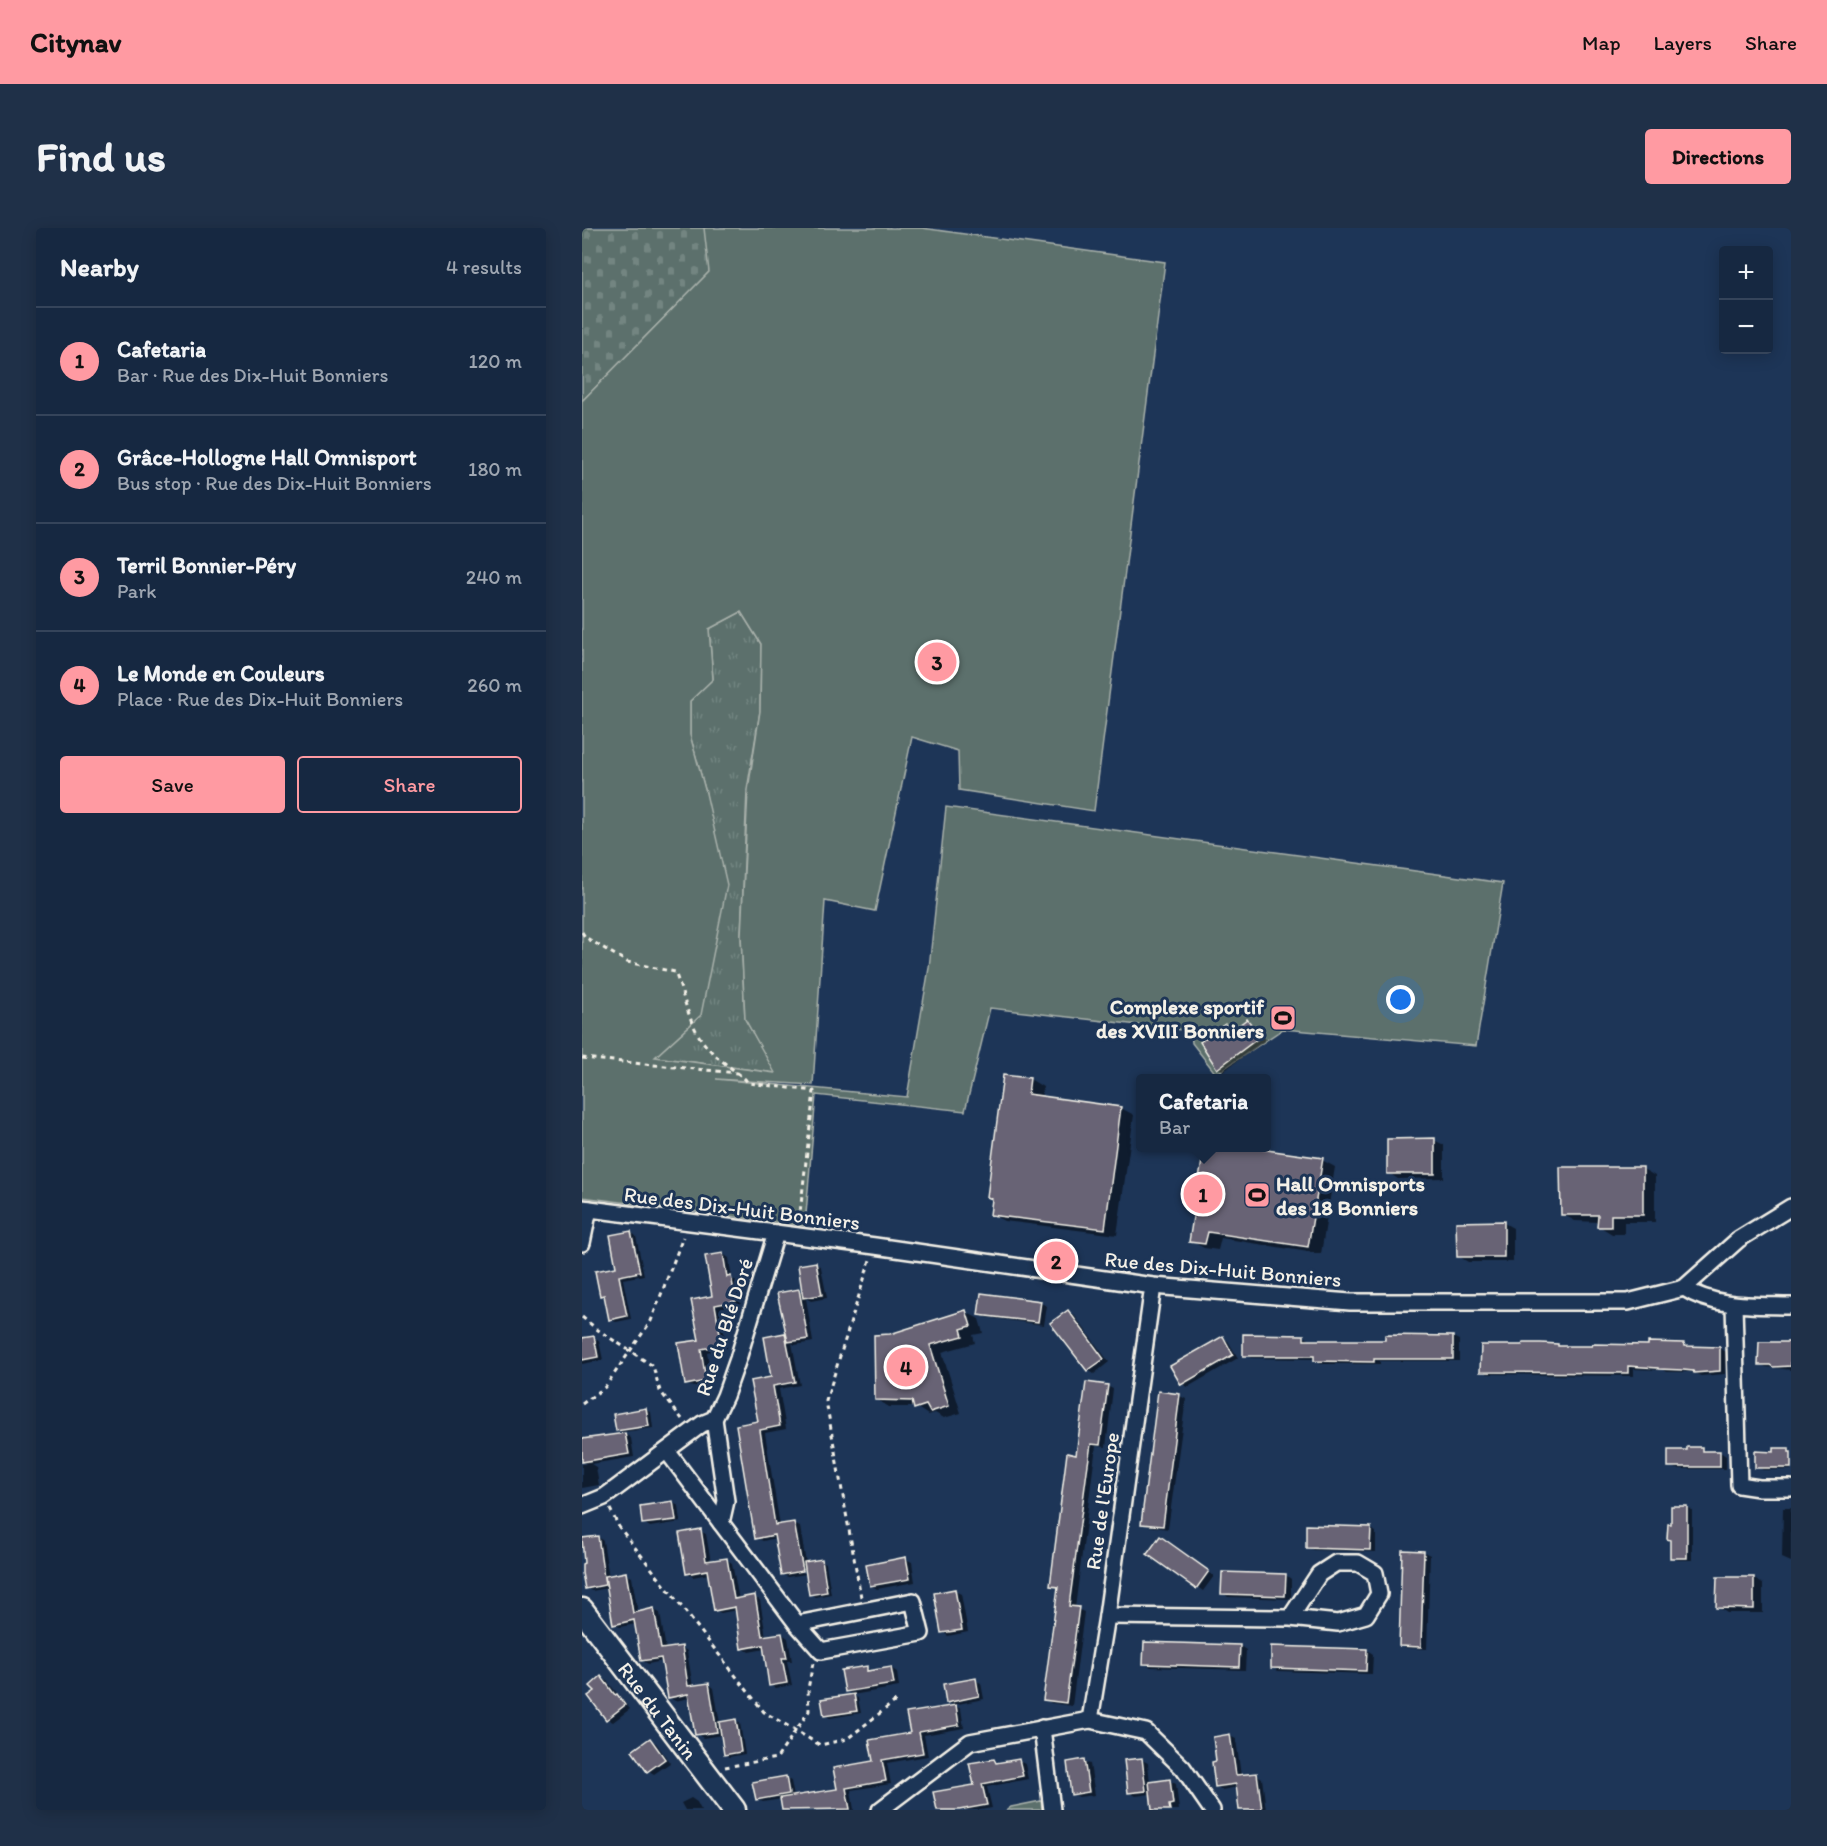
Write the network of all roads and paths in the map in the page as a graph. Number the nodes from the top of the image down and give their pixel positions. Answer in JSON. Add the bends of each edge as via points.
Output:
{"nodes":[{"id":1,"x":582,"y":932,"type":"edge"},
{"id":2,"x":582,"y":1058,"type":"edge"},
{"id":3,"x":739,"y":1073,"type":"junction"},
{"id":4,"x":586,"y":1208,"type":"edge"},
{"id":5,"x":1789,"y":1212,"type":"edge"},
{"id":6,"x":690,"y":1222,"type":"junction"},
{"id":7,"x":776,"y":1233,"type":"junction"},
{"id":8,"x":797,"y":1236,"type":"junction"},
{"id":9,"x":582,"y":1243,"type":"edge"},
{"id":10,"x":874,"y":1246,"type":"junction"},
{"id":11,"x":1153,"y":1286,"type":"junction"},
{"id":12,"x":1684,"y":1288,"type":"junction"},
{"id":13,"x":1734,"y":1305,"type":"junction"},
{"id":14,"x":1791,"y":1306,"type":"edge"},
{"id":15,"x":582,"y":1317,"type":"edge"},
{"id":16,"x":630,"y":1351,"type":"junction"},
{"id":17,"x":582,"y":1404,"type":"edge"},
{"id":18,"x":714,"y":1419,"type":"junction"},
{"id":19,"x":692,"y":1432,"type":"junction"},
{"id":20,"x":667,"y":1451,"type":"junction"},
{"id":21,"x":1791,"y":1488,"type":"edge"},
{"id":22,"x":604,"y":1497,"type":"junction"},
{"id":23,"x":582,"y":1506,"type":"edge"},
{"id":24,"x":721,"y":1523,"type":"junction"},
{"id":25,"x":582,"y":1610,"type":"edge"},
{"id":26,"x":863,"y":1611,"type":"junction"},
{"id":27,"x":1107,"y":1616,"type":"junction"},
{"id":28,"x":1290,"y":1618,"type":"junction"},
{"id":29,"x":797,"y":1624,"type":"junction"},
{"id":30,"x":821,"y":1651,"type":"junction"},
{"id":31,"x":898,"y":1699,"type":"dead end"},
{"id":32,"x":1090,"y":1720,"type":"junction"},
{"id":33,"x":1042,"y":1728,"type":"junction"},
{"id":34,"x":795,"y":1731,"type":"junction"},
{"id":35,"x":703,"y":1770,"type":"junction"},
{"id":36,"x":734,"y":1810,"type":"edge"},
{"id":37,"x":880,"y":1810,"type":"edge"},
{"id":38,"x":1052,"y":1810,"type":"edge"},
{"id":39,"x":1212,"y":1810,"type":"edge"}],
"edges":[{"from":1,"to":3,"type":"path","via":[[627,962],[675,972],[689,1019],[708,1048]]},
{"from":2,"to":3,"type":"path"},
{"from":3,"to":8,"type":"path","via":[[748,1083],[814,1091]]},
{"from":4,"to":6,"type":"street","name":"Rue des Dix-Huit Bonniers"},
{"from":4,"to":9,"type":"street"},
{"from":5,"to":12,"type":"street","name":"Rue des Dix-Huit Bonniers","via":[[1739,1239]]},
{"from":6,"to":7,"type":"street","name":"Rue des Dix-Huit Bonniers"},
{"from":6,"to":16,"type":"path","via":[[651,1321]]},
{"from":7,"to":8,"type":"street","name":"Rue des Dix-Huit Bonniers"},
{"from":7,"to":18,"type":"street","name":"Rue du Blé Doré","via":[[738,1359]]},
{"from":8,"to":10,"type":"street","name":"Rue des Dix-Huit Bonniers"},
{"from":10,"to":11,"type":"street","name":"Rue des Dix-Huit Bonniers"},
{"from":10,"to":26,"type":"path","via":[[826,1401]]},
{"from":11,"to":12,"type":"street","name":"Rue des Dix-Huit Bonniers","via":[[1350,1302],[1628,1302]]},
{"from":11,"to":27,"type":"street","name":"Rue de l'Europe"},
{"from":12,"to":13,"type":"street","via":[[1695,1295]]},
{"from":13,"to":14,"type":"street"},
{"from":13,"to":21,"type":"street","via":[[1739,1485]]},
{"from":15,"to":16,"type":"path"},
{"from":16,"to":17,"type":"path","via":[[605,1387]]},
{"from":16,"to":19,"type":"path","via":[[652,1366],[660,1391]]},
{"from":18,"to":19,"type":"street","name":"Rue du Blé Doré"},
{"from":18,"to":24,"type":"street","via":[[726,1501]]},
{"from":19,"to":20,"type":"street","name":"Rue du Blé Doré"},
{"from":20,"to":22,"type":"street","name":"Rue du Blé Doré"},
{"from":20,"to":24,"type":"street"},
{"from":22,"to":23,"type":"street","name":"Rue du Blé Doré"},
{"from":22,"to":34,"type":"path","via":[[619,1527],[764,1712]]},
{"from":24,"to":29,"type":"street"},
{"from":25,"to":35,"type":"street","name":"Rue du Tanin"},
{"from":26,"to":29,"type":"street"},
{"from":26,"to":30,"type":"street","via":[[913,1601],[921,1633]]},
{"from":27,"to":28,"type":"street"},
{"from":27,"to":32,"type":"street","name":"Rue de l'Europe"},
{"from":28,"to":28,"type":"street","via":[[1319,1574],[1336,1563],[1358,1563],[1375,1573],[1379,1594],[1366,1615],[1338,1623]]},
{"from":29,"to":30,"type":"street"},
{"from":30,"to":34,"type":"path","via":[[810,1670],[809,1711]]},
{"from":31,"to":34,"type":"path","via":[[843,1740],[820,1745]]},
{"from":32,"to":33,"type":"street"},
{"from":32,"to":39,"type":"street","via":[[1146,1732],[1183,1768]]},
{"from":33,"to":37,"type":"street","via":[[970,1742]]},
{"from":33,"to":38,"type":"street"},
{"from":34,"to":35,"type":"path","via":[[777,1758]]},
{"from":35,"to":36,"type":"street","name":"Rue du Tanin"}]}
